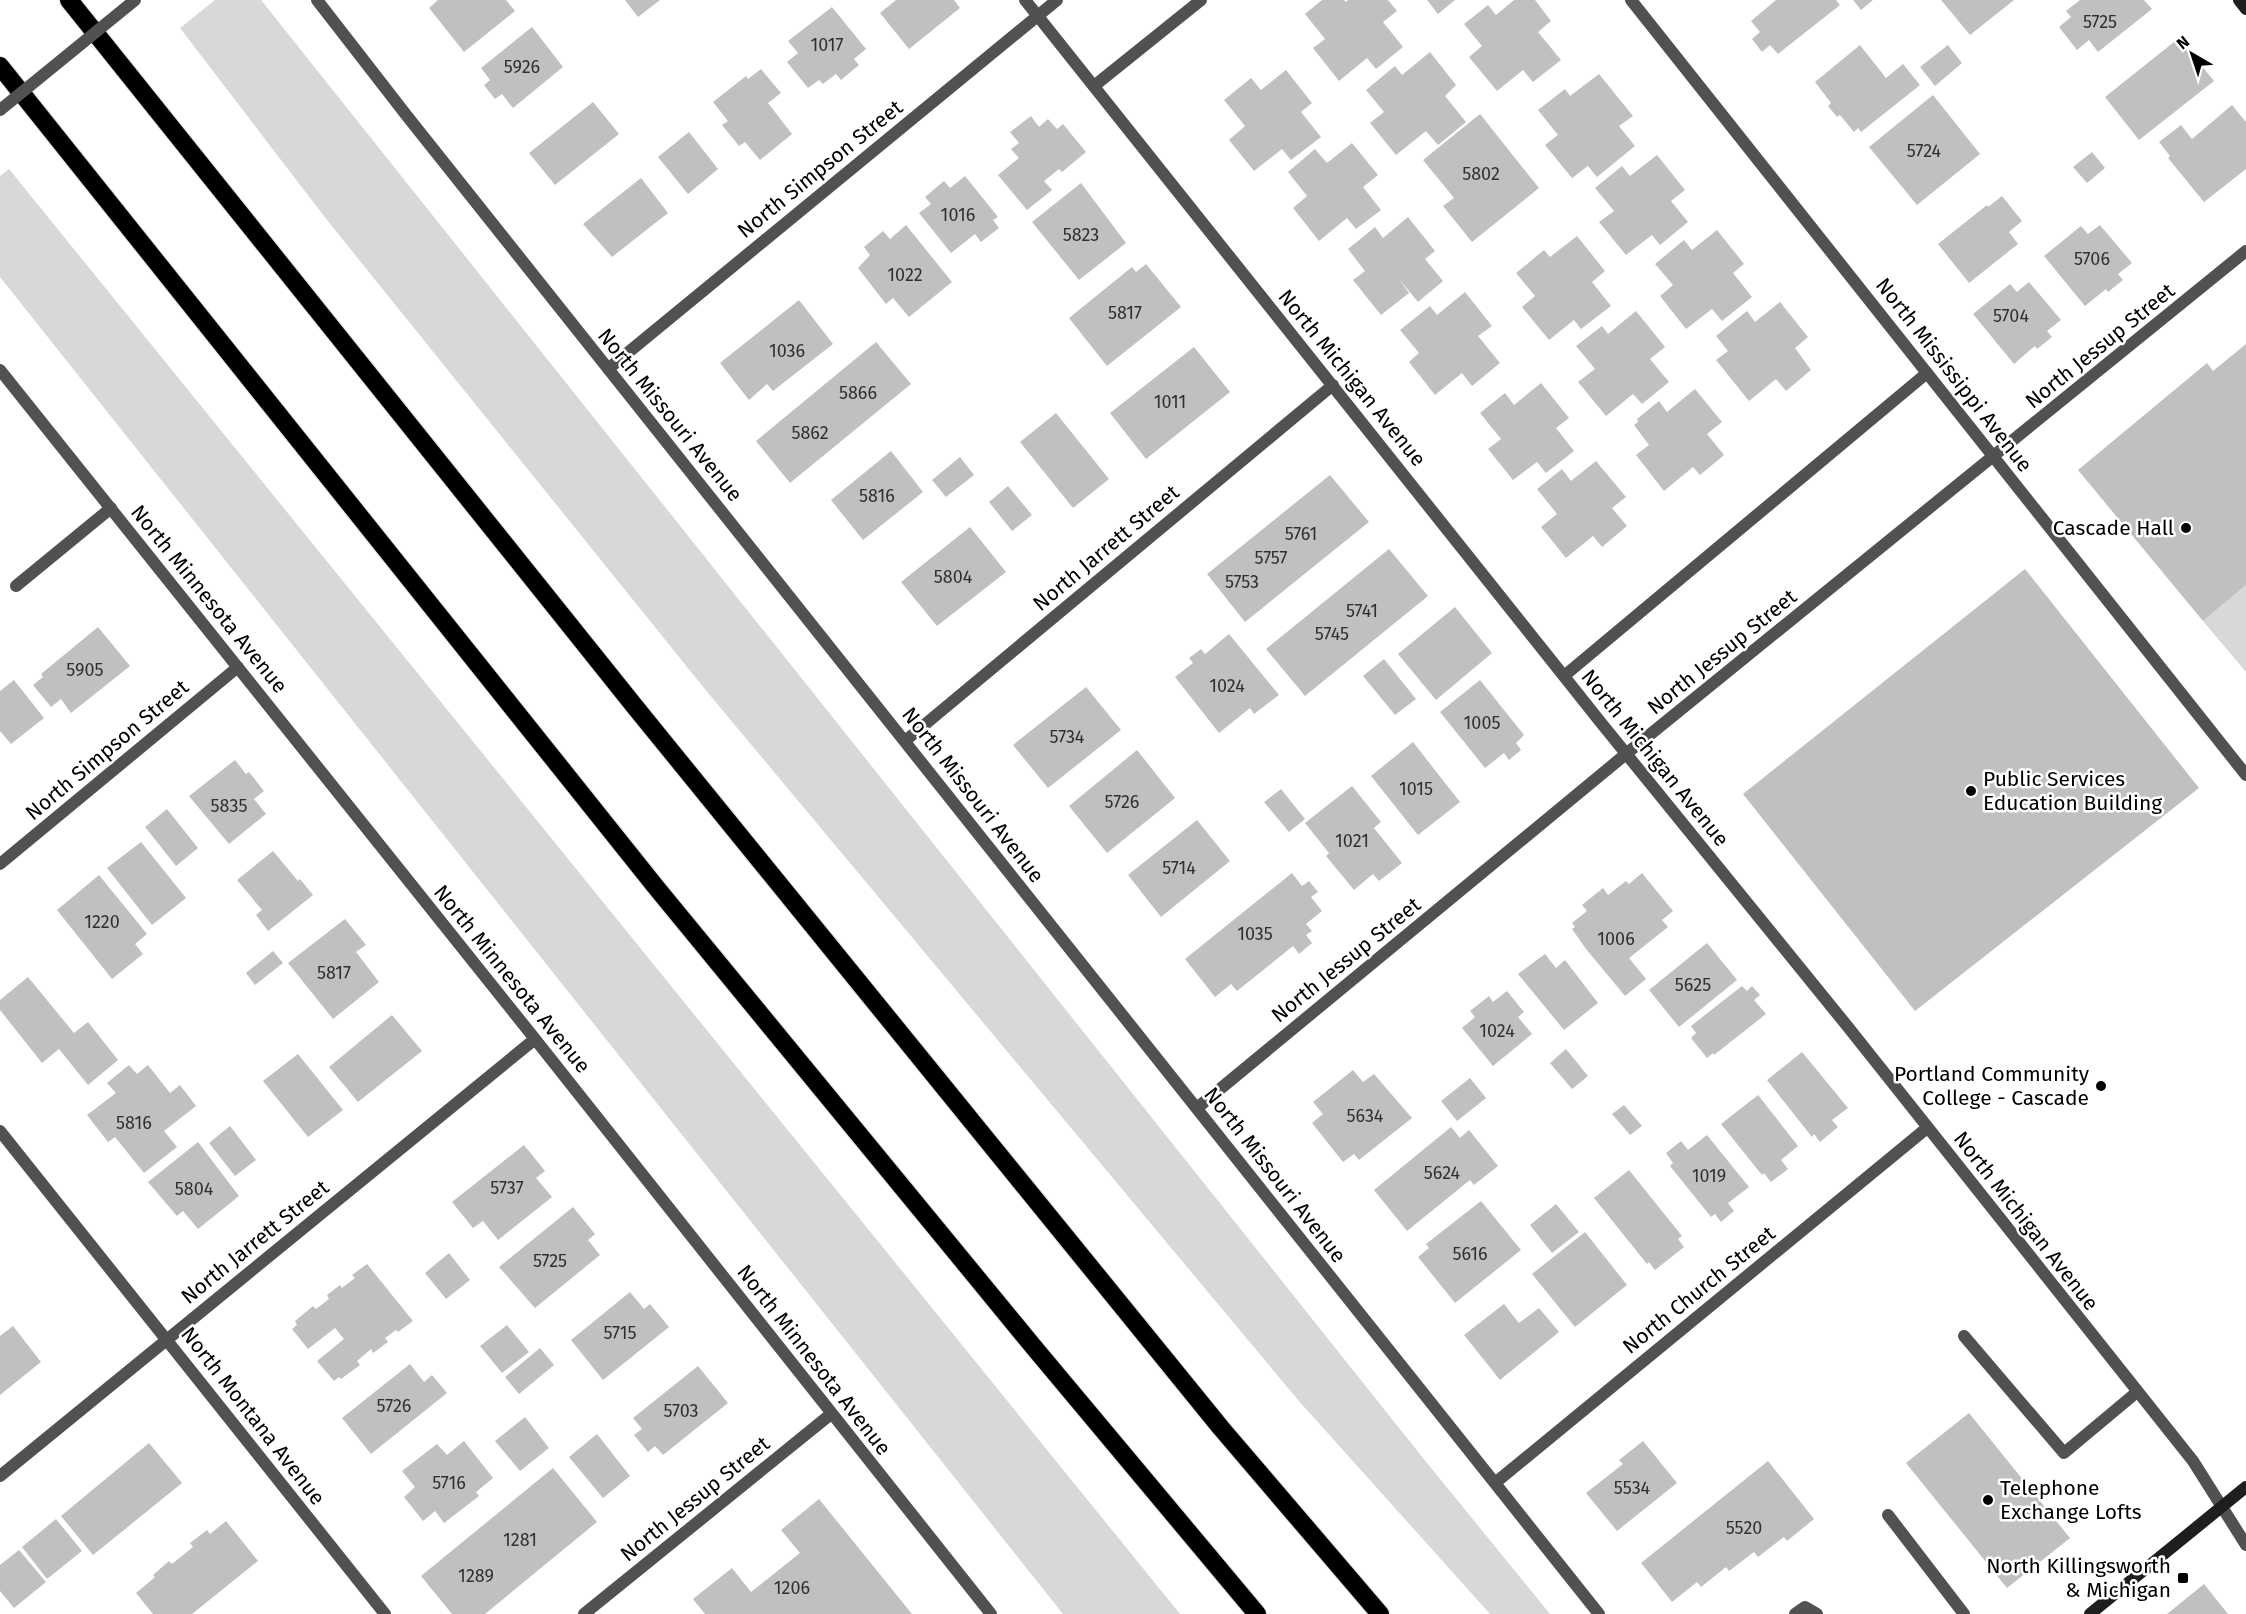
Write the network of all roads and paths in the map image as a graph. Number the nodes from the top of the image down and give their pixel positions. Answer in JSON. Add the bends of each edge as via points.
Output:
{"nodes":[{"id":1,"x":69,"y":0,"type":"edge"},
{"id":2,"x":135,"y":0,"type":"edge"},
{"id":3,"x":317,"y":0,"type":"edge"},
{"id":4,"x":1025,"y":0,"type":"edge"},
{"id":5,"x":1057,"y":0,"type":"edge"},
{"id":6,"x":1201,"y":0,"type":"edge"},
{"id":7,"x":1631,"y":0,"type":"edge"},
{"id":8,"x":2239,"y":0,"type":"edge"},
{"id":9,"x":2246,"y":9,"type":"edge"},
{"id":10,"x":1038,"y":16,"type":"junction"},
{"id":11,"x":0,"y":66,"type":"edge"},
{"id":12,"x":1094,"y":86,"type":"junction"},
{"id":13,"x":0,"y":110,"type":"edge"},
{"id":14,"x":2246,"y":251,"type":"edge"},
{"id":15,"x":608,"y":369,"type":"junction"},
{"id":16,"x":0,"y":370,"type":"edge"},
{"id":17,"x":1927,"y":373,"type":"junction"},
{"id":18,"x":1333,"y":385,"type":"junction"},
{"id":19,"x":1994,"y":458,"type":"junction"},
{"id":20,"x":111,"y":508,"type":"junction"},
{"id":21,"x":16,"y":586,"type":"dead end"},
{"id":22,"x":238,"y":667,"type":"junction"},
{"id":23,"x":1564,"y":676,"type":"junction"},
{"id":24,"x":905,"y":741,"type":"junction"},
{"id":25,"x":1626,"y":754,"type":"junction"},
{"id":26,"x":2246,"y":774,"type":"edge"},
{"id":27,"x":0,"y":864,"type":"edge"},
{"id":28,"x":535,"y":1039,"type":"junction"},
{"id":29,"x":1197,"y":1108,"type":"junction"},
{"id":30,"x":1928,"y":1128,"type":"junction"},
{"id":31,"x":0,"y":1131,"type":"edge"},
{"id":32,"x":1964,"y":1336,"type":"dead end"},
{"id":33,"x":166,"y":1339,"type":"junction"},
{"id":34,"x":2137,"y":1392,"type":"junction"},
{"id":35,"x":831,"y":1414,"type":"junction"},
{"id":36,"x":0,"y":1476,"type":"edge"},
{"id":37,"x":1495,"y":1483,"type":"junction"},
{"id":38,"x":2246,"y":1486,"type":"edge"},
{"id":39,"x":2222,"y":1507,"type":"junction"},
{"id":40,"x":1888,"y":1515,"type":"dead end"},
{"id":41,"x":2246,"y":1545,"type":"edge"},
{"id":42,"x":1363,"y":1594,"type":"junction"},
{"id":43,"x":385,"y":1614,"type":"edge"},
{"id":44,"x":584,"y":1614,"type":"edge"},
{"id":45,"x":991,"y":1614,"type":"edge"},
{"id":46,"x":1257,"y":1614,"type":"edge"},
{"id":47,"x":1380,"y":1614,"type":"edge"},
{"id":48,"x":1387,"y":1614,"type":"edge"},
{"id":49,"x":1599,"y":1614,"type":"edge"},
{"id":50,"x":1795,"y":1614,"type":"edge"},
{"id":51,"x":1817,"y":1614,"type":"edge"},
{"id":52,"x":1964,"y":1614,"type":"edge"},
{"id":53,"x":2091,"y":1614,"type":"edge"}],
"edges":[{"from":1,"to":42,"type":"highway","via":[[689,773],[1221,1428]]},
{"from":2,"to":13,"type":"street","bridge":true},
{"from":3,"to":15,"type":"street","name":"North Missouri Avenue"},
{"from":4,"to":10,"type":"street","name":"North Michigan Avenue"},
{"from":5,"to":10,"type":"street","name":"North Simpson Street"},
{"from":6,"to":12,"type":"street"},
{"from":7,"to":17,"type":"street","name":"North Mississippi Avenue"},
{"from":8,"to":9,"type":"main road"},
{"from":10,"to":12,"type":"street","name":"North Michigan Avenue"},
{"from":10,"to":15,"type":"street","name":"North Simpson Street"},
{"from":11,"to":46,"type":"highway","via":[[655,886]]},
{"from":12,"to":18,"type":"street","name":"North Michigan Avenue"},
{"from":14,"to":19,"type":"street","name":"North Jessup Street"},
{"from":15,"to":24,"type":"street","name":"North Missouri Avenue"},
{"from":16,"to":20,"type":"street","name":"North Minnesota Avenue"},
{"from":17,"to":19,"type":"street","name":"North Mississippi Avenue"},
{"from":17,"to":23,"type":"street"},
{"from":18,"to":23,"type":"street","name":"North Michigan Avenue"},
{"from":18,"to":24,"type":"street","name":"North Jarrett Street"},
{"from":19,"to":25,"type":"street","name":"North Jessup Street"},
{"from":19,"to":26,"type":"street","name":"North Mississippi Avenue"},
{"from":20,"to":21,"type":"street"},
{"from":20,"to":22,"type":"street","name":"North Minnesota Avenue"},
{"from":22,"to":27,"type":"street","name":"North Simpson Street"},
{"from":22,"to":28,"type":"street","name":"North Minnesota Avenue"},
{"from":23,"to":25,"type":"street","name":"North Michigan Avenue"},
{"from":24,"to":29,"type":"street","name":"North Missouri Avenue"},
{"from":25,"to":29,"type":"street","name":"North Jessup Street"},
{"from":25,"to":30,"type":"street","name":"North Michigan Avenue"},
{"from":28,"to":33,"type":"street","name":"North Jarrett Street"},
{"from":28,"to":35,"type":"street","name":"North Minnesota Avenue"},
{"from":29,"to":37,"type":"street","name":"North Missouri Avenue"},
{"from":30,"to":34,"type":"street","name":"North Michigan Avenue"},
{"from":30,"to":37,"type":"street","name":"North Church Street"},
{"from":31,"to":33,"type":"street","name":"North Montana Avenue"},
{"from":32,"to":34,"type":"street","via":[[2064,1453]]},
{"from":33,"to":36,"type":"street","name":"North Jarrett Street"},
{"from":33,"to":43,"type":"street","name":"North Montana Avenue"},
{"from":34,"to":39,"type":"street","name":"North Michigan Avenue","via":[[2193,1461]]},
{"from":35,"to":44,"type":"street","name":"North Jessup Street"},
{"from":35,"to":45,"type":"street","name":"North Minnesota Avenue"},
{"from":37,"to":49,"type":"street","name":"North Missouri Avenue"},
{"from":38,"to":39,"type":"main road"},
{"from":39,"to":41,"type":"street","name":"North Michigan Avenue"},
{"from":39,"to":53,"type":"main road"},
{"from":40,"to":52,"type":"street"},
{"from":42,"to":47,"type":"highway"},
{"from":42,"to":48,"type":"highway"},
{"from":50,"to":51,"type":"street","via":[[1804,1607]]}]}
